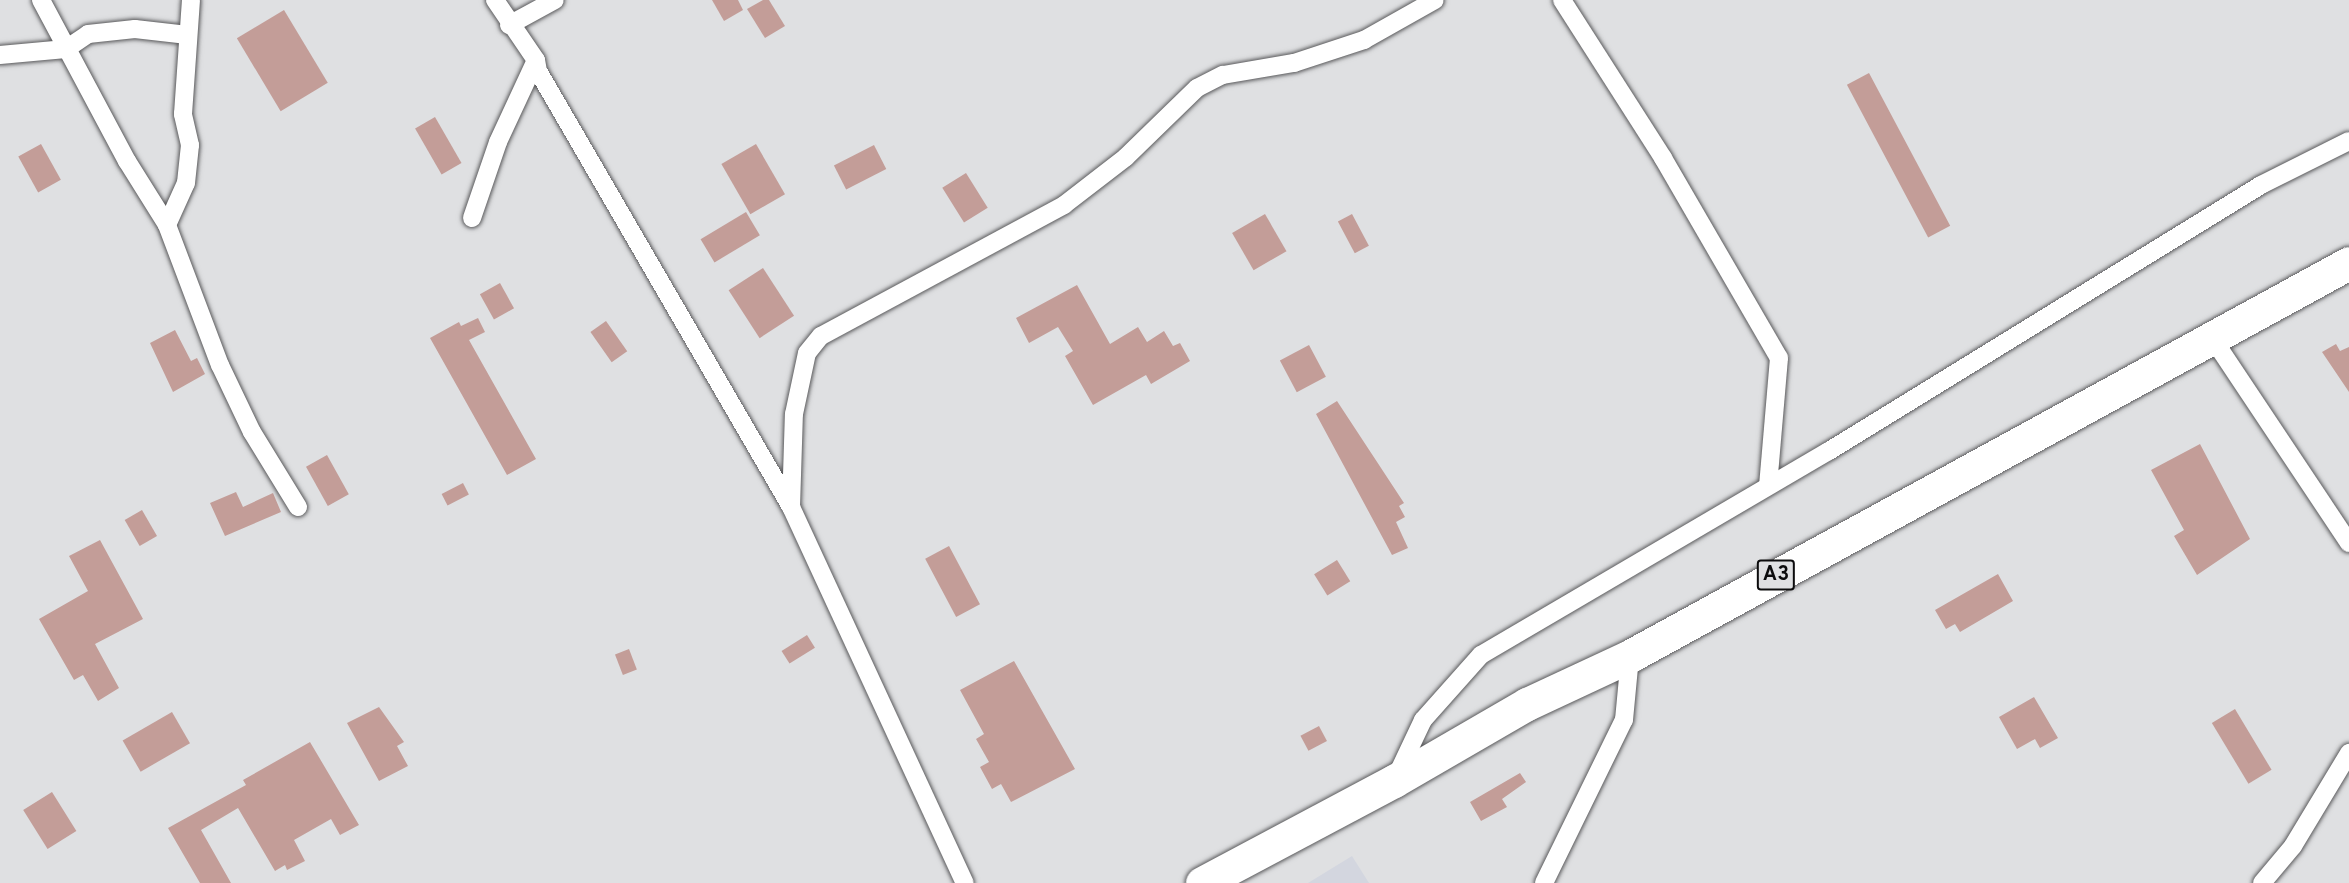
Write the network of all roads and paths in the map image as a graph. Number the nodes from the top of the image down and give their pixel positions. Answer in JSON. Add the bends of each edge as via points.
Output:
{"nodes":[{"id":1,"x":41,"y":0,"type":"edge"},
{"id":2,"x":191,"y":0,"type":"edge"},
{"id":3,"x":495,"y":0,"type":"edge"},
{"id":4,"x":555,"y":0,"type":"edge"},
{"id":5,"x":1435,"y":0,"type":"edge"},
{"id":6,"x":1562,"y":0,"type":"edge"},
{"id":7,"x":508,"y":25,"type":"junction"},
{"id":8,"x":188,"y":34,"type":"junction"},
{"id":9,"x":66,"y":49,"type":"junction"},
{"id":10,"x":0,"y":55,"type":"edge"},
{"id":11,"x":536,"y":60,"type":"junction"},
{"id":12,"x":2349,"y":141,"type":"edge"},
{"id":13,"x":472,"y":218,"type":"dead end"},
{"id":14,"x":167,"y":225,"type":"junction"},
{"id":15,"x":2349,"y":263,"type":"edge"},
{"id":16,"x":2211,"y":336,"type":"junction"},
{"id":17,"x":1768,"y":486,"type":"junction"},
{"id":18,"x":298,"y":507,"type":"dead end"},
{"id":19,"x":791,"y":507,"type":"junction"},
{"id":20,"x":2349,"y":543,"type":"edge"},
{"id":21,"x":1630,"y":656,"type":"junction"},
{"id":22,"x":2349,"y":753,"type":"edge"},
{"id":23,"x":1394,"y":781,"type":"junction"},
{"id":24,"x":965,"y":883,"type":"edge"},
{"id":25,"x":1202,"y":883,"type":"edge"},
{"id":26,"x":1544,"y":883,"type":"edge"},
{"id":27,"x":2262,"y":883,"type":"edge"}],
"edges":[{"from":1,"to":9,"type":"street"},
{"from":2,"to":8,"type":"street"},
{"from":3,"to":7,"type":"street"},
{"from":4,"to":7,"type":"street"},
{"from":5,"to":19,"type":"street","via":[[1364,40],[1294,63],[1223,75],[1197,88],[1126,157],[1064,205],[821,336],[807,353],[794,414]]},
{"from":6,"to":17,"type":"street","via":[[1663,158],[1779,358]]},
{"from":7,"to":11,"type":"street"},
{"from":8,"to":9,"type":"street","via":[[135,29],[88,34]]},
{"from":8,"to":14,"type":"street","via":[[183,114],[190,145],[186,183]]},
{"from":9,"to":10,"type":"street"},
{"from":9,"to":14,"type":"street","via":[[127,162]]},
{"from":11,"to":13,"type":"street","via":[[498,142]]},
{"from":11,"to":19,"type":"street","via":[[538,71]]},
{"from":12,"to":17,"type":"street","via":[[2261,185]]},
{"from":14,"to":18,"type":"street","via":[[220,365],[252,432]]},
{"from":15,"to":16,"type":"highway","number":"A3"},
{"from":16,"to":20,"type":"street"},
{"from":16,"to":21,"type":"highway","number":"A3"},
{"from":17,"to":23,"type":"street","via":[[1482,655],[1424,720]]},
{"from":19,"to":24,"type":"street"},
{"from":21,"to":23,"type":"highway","number":"A3","via":[[1527,704]]},
{"from":21,"to":26,"type":"street","via":[[1624,720]]},
{"from":22,"to":27,"type":"street","via":[[2293,846]]},
{"from":23,"to":25,"type":"highway","number":"A3"}]}
